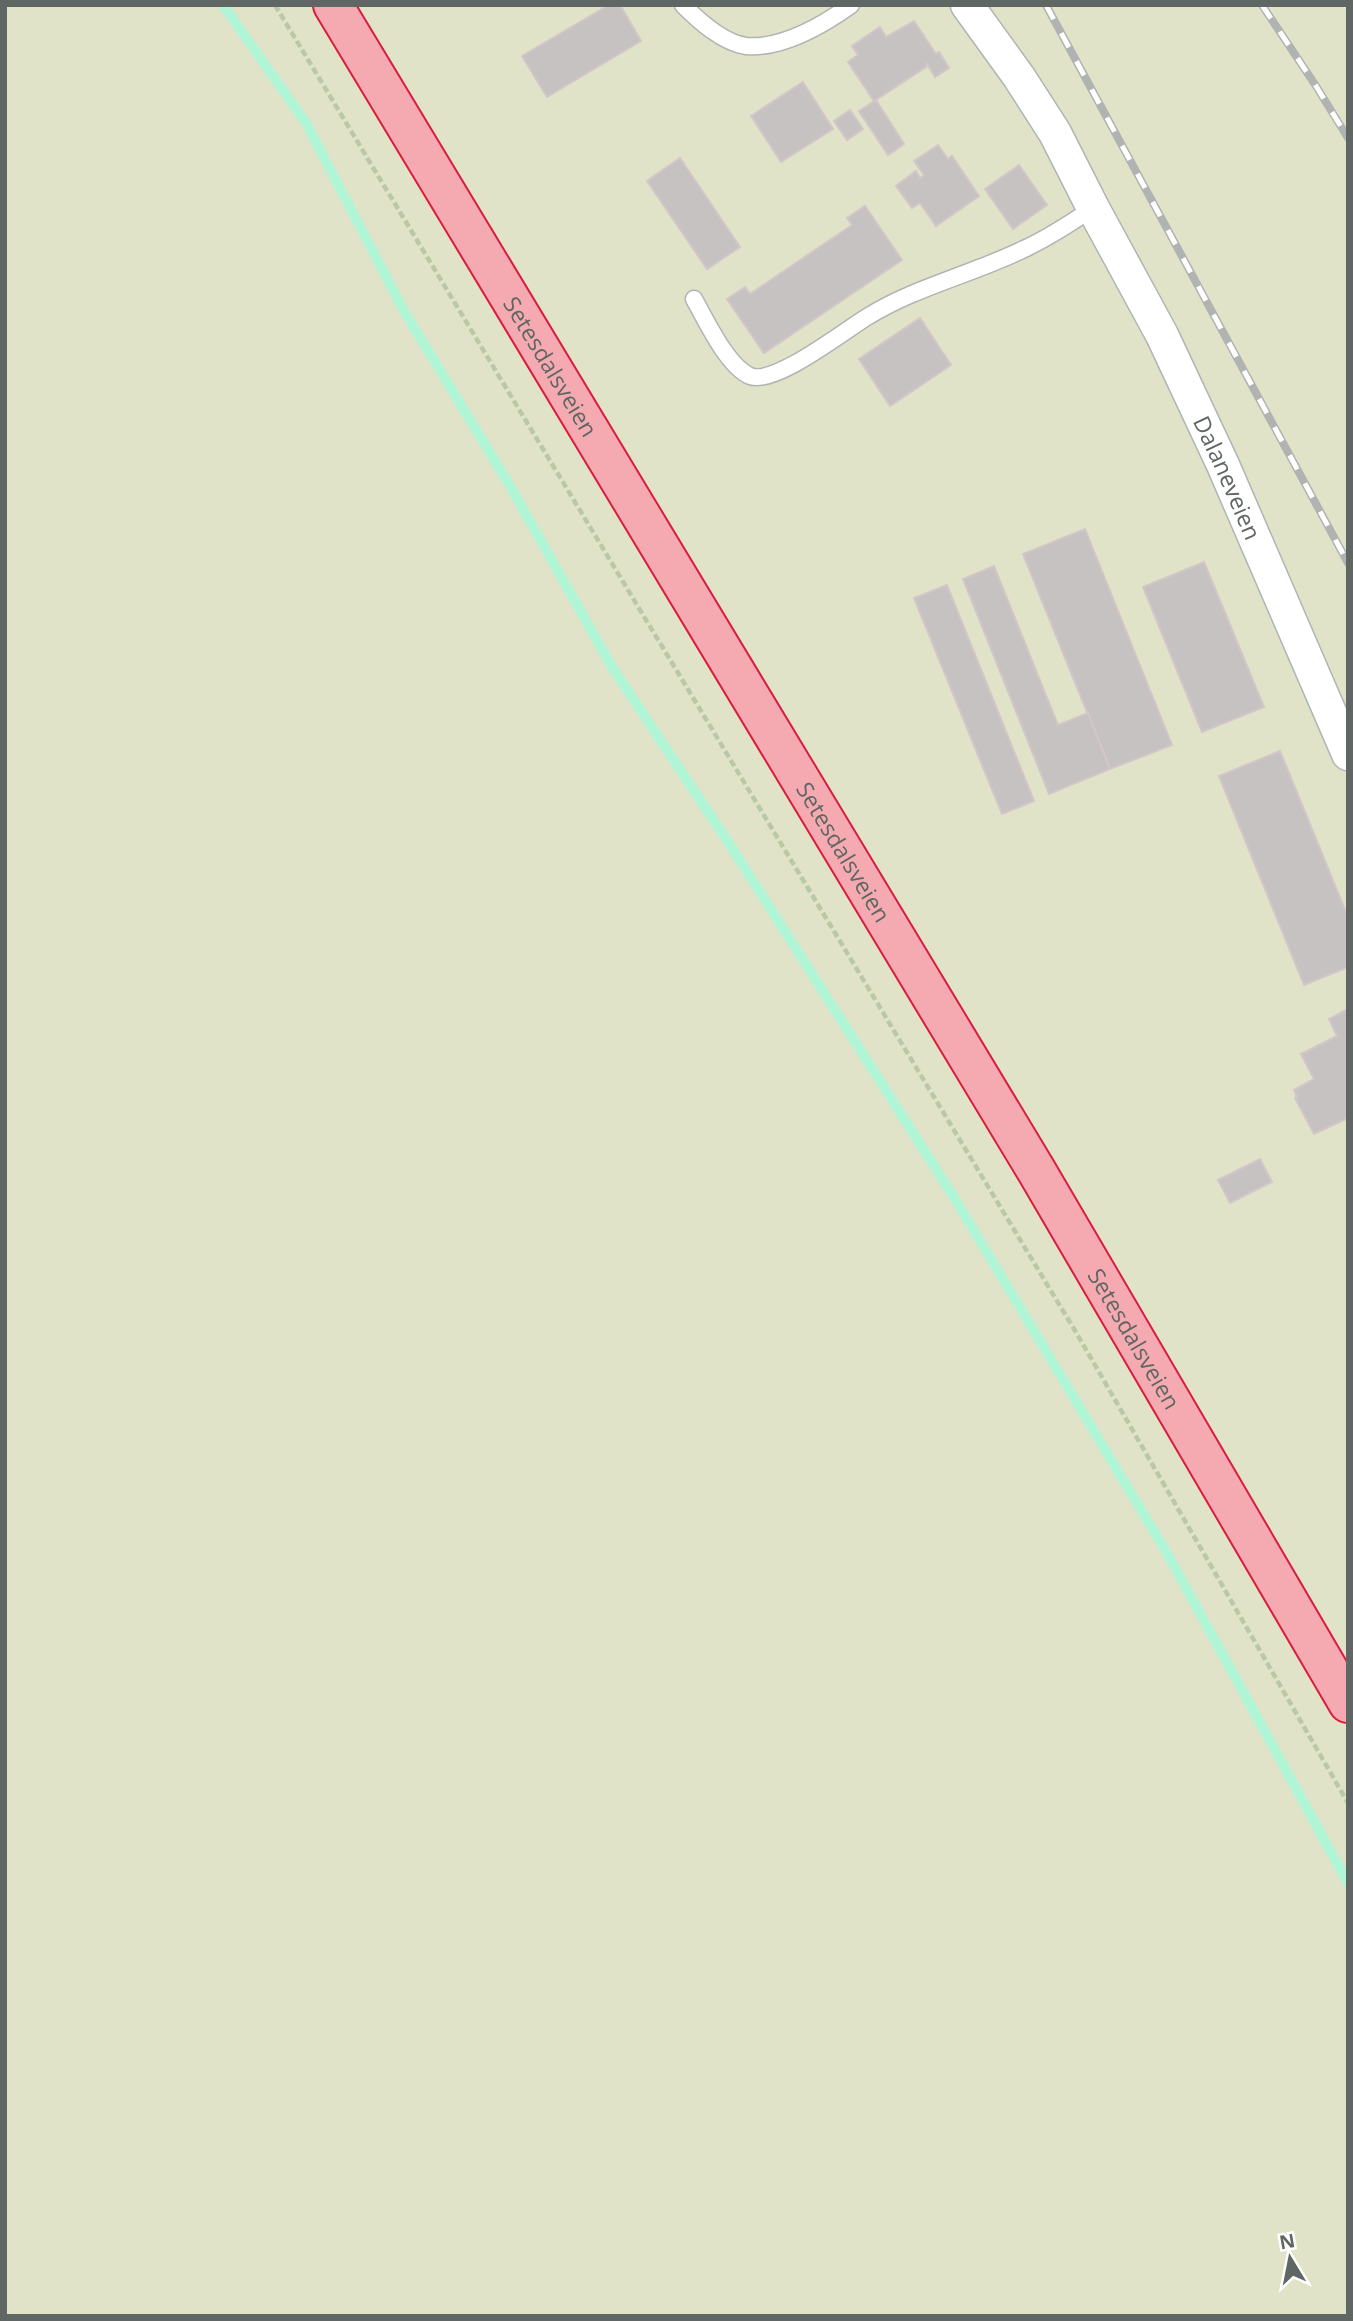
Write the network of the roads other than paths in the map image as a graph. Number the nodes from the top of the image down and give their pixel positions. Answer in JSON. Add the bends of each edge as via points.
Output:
{"nodes":[{"id":1,"x":332,"y":5,"type":"edge"},
{"id":2,"x":683,"y":5,"type":"edge"},
{"id":3,"x":851,"y":5,"type":"edge"},
{"id":4,"x":967,"y":5,"type":"edge"},
{"id":5,"x":1093,"y":208,"type":"junction"},
{"id":6,"x":694,"y":299,"type":"dead end"},
{"id":7,"x":1348,"y":754,"type":"edge"},
{"id":8,"x":1348,"y":1703,"type":"edge"}],
"edges":[{"from":1,"to":8,"type":"highway","name":"Setesdalsveien","via":[[1036,1170]]},
{"from":2,"to":3,"type":"lane","via":[[717,34],[744,46],[769,45],[807,31]]},
{"from":4,"to":5,"type":"street","name":"Dalaneveien","via":[[1055,133]]},
{"from":5,"to":6,"type":"lane","via":[[1025,249],[869,316],[769,376],[750,376],[728,358]]},
{"from":5,"to":7,"type":"street","name":"Dalaneveien","via":[[1162,335]]}]}
